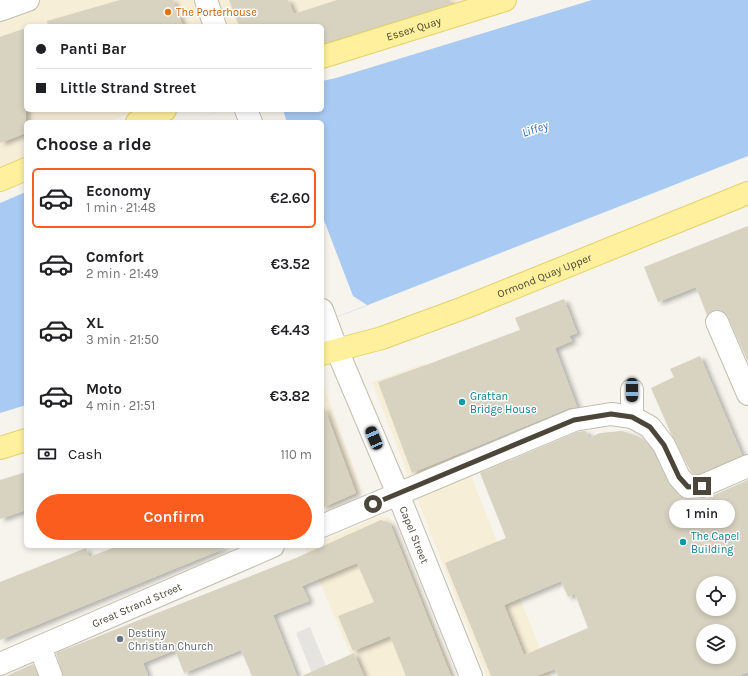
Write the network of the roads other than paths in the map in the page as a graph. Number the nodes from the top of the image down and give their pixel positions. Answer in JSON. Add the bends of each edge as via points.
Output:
{"nodes":[{"id":1,"x":28,"y":0,"type":"edge"},
{"id":2,"x":206,"y":0,"type":"edge"},
{"id":3,"x":505,"y":0,"type":"edge"},
{"id":4,"x":0,"y":10,"type":"edge"},
{"id":5,"x":214,"y":24,"type":"edge"},
{"id":6,"x":324,"y":55,"type":"edge"},
{"id":7,"x":160,"y":112,"type":"edge"},
{"id":8,"x":142,"y":120,"type":"edge"},
{"id":9,"x":24,"y":170,"type":"edge"},
{"id":10,"x":0,"y":180,"type":"edge"},
{"id":11,"x":748,"y":193,"type":"edge"},
{"id":12,"x":324,"y":316,"type":"edge"},
{"id":13,"x":717,"y":322,"type":"dead end"},
{"id":14,"x":330,"y":352,"type":"edge"},
{"id":15,"x":632,"y":390,"type":"dead end"},
{"id":16,"x":748,"y":394,"type":"edge"},
{"id":17,"x":632,"y":417,"type":"junction"},
{"id":18,"x":24,"y":441,"type":"edge"},
{"id":19,"x":0,"y":448,"type":"edge"},
{"id":20,"x":748,"y":466,"type":"edge"},
{"id":21,"x":398,"y":494,"type":"junction"},
{"id":22,"x":324,"y":525,"type":"edge"},
{"id":23,"x":268,"y":548,"type":"edge"},
{"id":24,"x":40,"y":647,"type":"junction"},
{"id":25,"x":0,"y":664,"type":"edge"},
{"id":26,"x":51,"y":676,"type":"edge"},
{"id":27,"x":471,"y":676,"type":"edge"}],
"edges":[{"from":1,"to":4,"type":"street"},
{"from":2,"to":5,"type":"street"},
{"from":3,"to":6,"type":"main road","name":"Essex Quay"},
{"from":7,"to":8,"type":"main road"},
{"from":9,"to":10,"type":"main road"},
{"from":11,"to":14,"type":"main road","name":"Ormond Quay Upper","via":[[466,307],[382,338]]},
{"from":12,"to":14,"type":"street","name":"Capel Street"},
{"from":13,"to":16,"type":"street"},
{"from":14,"to":21,"type":"street","name":"Capel Street"},
{"from":15,"to":17,"type":"street"},
{"from":17,"to":20,"type":"street","via":[[650,427],[664,445],[679,477],[688,487],[702,486]]},
{"from":17,"to":21,"type":"street","via":[[611,414],[574,420]]},
{"from":18,"to":19,"type":"main road"},
{"from":21,"to":22,"type":"street"},
{"from":21,"to":27,"type":"street","name":"Capel Street"},
{"from":23,"to":24,"type":"street","name":"Great Strand Street"},
{"from":24,"to":25,"type":"street","name":"Great Strand Street"},
{"from":24,"to":26,"type":"street"}]}
